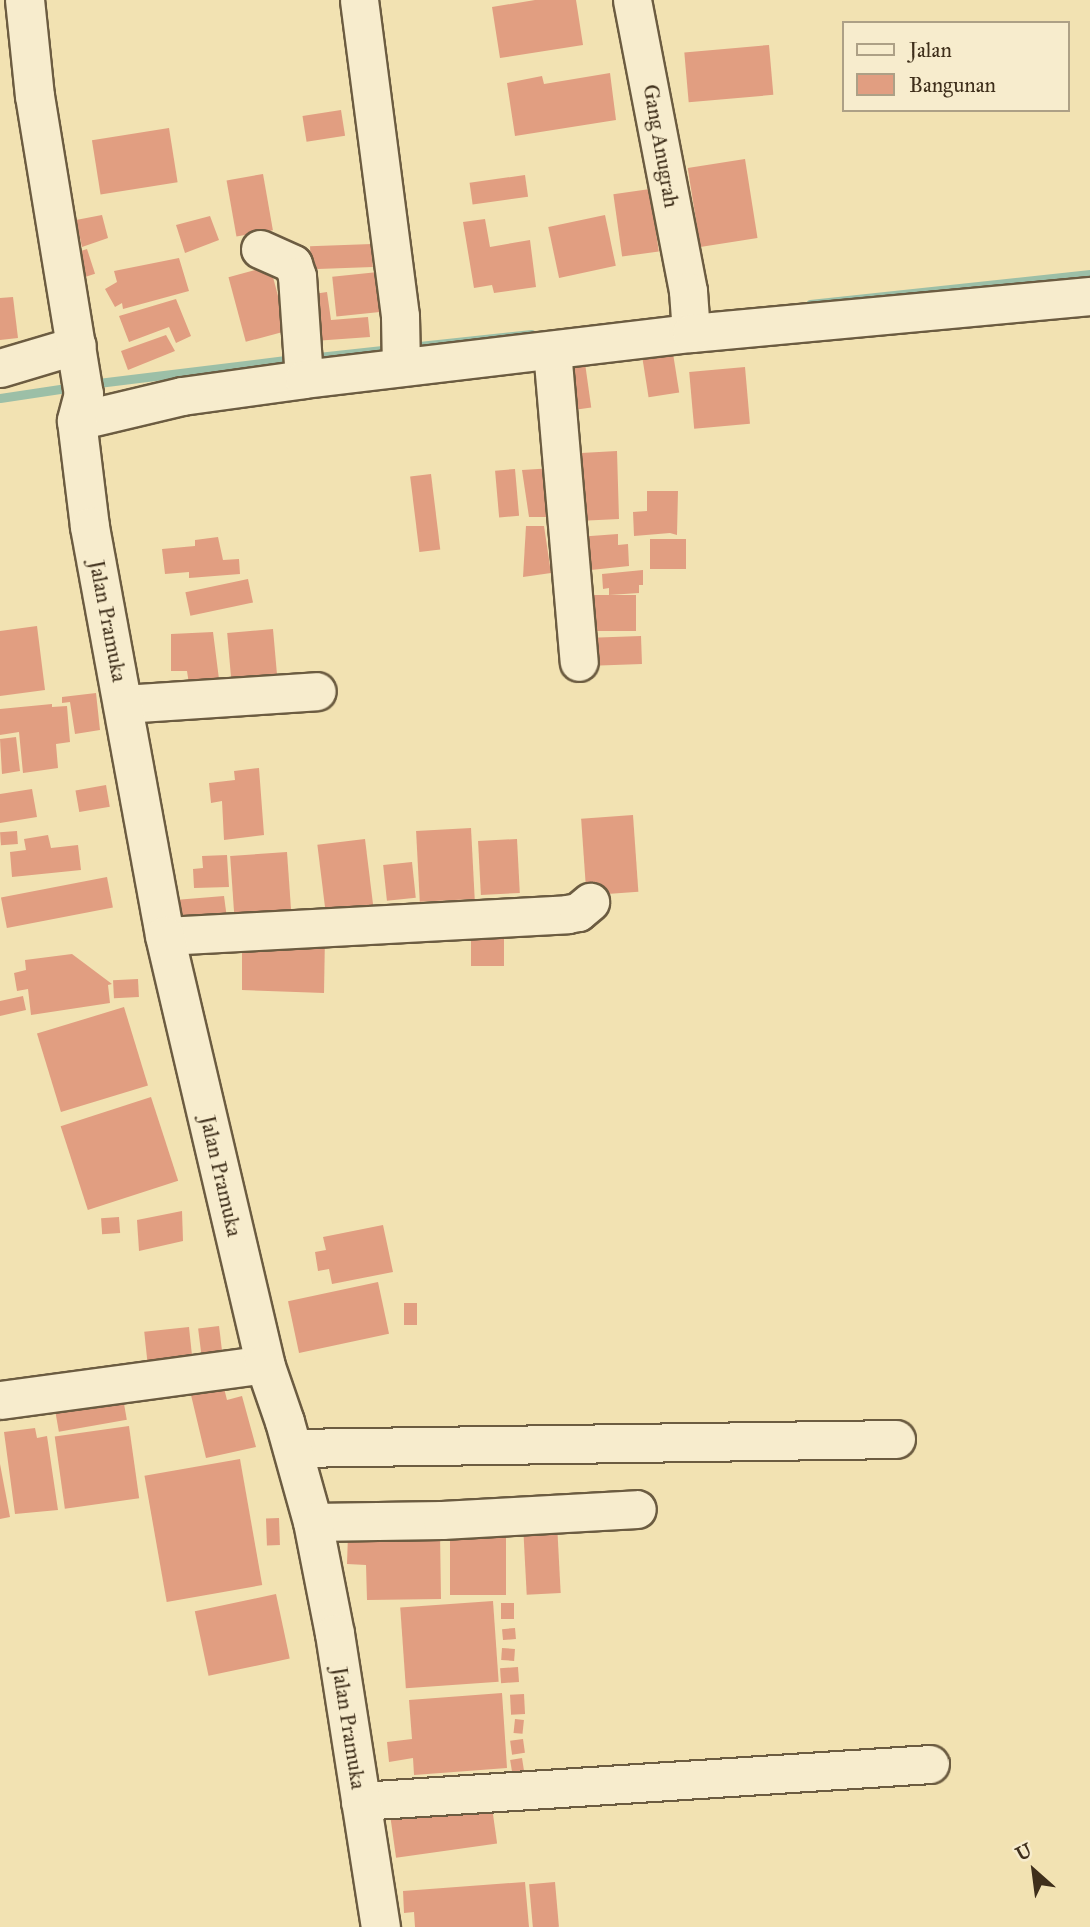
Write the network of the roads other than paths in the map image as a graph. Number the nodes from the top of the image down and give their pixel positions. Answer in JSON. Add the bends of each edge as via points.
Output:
{"nodes":[{"id":1,"x":25,"y":0,"type":"edge"},
{"id":2,"x":359,"y":0,"type":"edge"},
{"id":3,"x":632,"y":0,"type":"edge"},
{"id":4,"x":260,"y":249,"type":"dead end"},
{"id":5,"x":1090,"y":296,"type":"edge"},
{"id":6,"x":690,"y":317,"type":"junction"},
{"id":7,"x":401,"y":344,"type":"junction"},
{"id":8,"x":552,"y":350,"type":"junction"},
{"id":9,"x":303,"y":359,"type":"junction"},
{"id":10,"x":0,"y":368,"type":"edge"},
{"id":11,"x":79,"y":380,"type":"junction"},
{"id":12,"x":579,"y":662,"type":"dead end"},
{"id":13,"x":317,"y":691,"type":"dead end"},
{"id":14,"x":124,"y":704,"type":"junction"},
{"id":15,"x":590,"y":902,"type":"dead end"},
{"id":16,"x":165,"y":936,"type":"junction"},
{"id":17,"x":265,"y":1364,"type":"junction"},
{"id":18,"x":0,"y":1400,"type":"edge"},
{"id":19,"x":896,"y":1439,"type":"dead end"},
{"id":20,"x":292,"y":1448,"type":"junction"},
{"id":21,"x":637,"y":1509,"type":"dead end"},
{"id":22,"x":313,"y":1522,"type":"junction"},
{"id":23,"x":930,"y":1764,"type":"dead end"},
{"id":24,"x":360,"y":1801,"type":"junction"},
{"id":25,"x":381,"y":1927,"type":"edge"}],
"edges":[{"from":1,"to":11,"type":"street","name":"Jalan Pramuka","via":[[35,96]]},
{"from":2,"to":7,"type":"street"},
{"from":3,"to":6,"type":"street","name":"Gang Anugrah"},
{"from":4,"to":9,"type":"street","via":[[293,264]]},
{"from":5,"to":6,"type":"street"},
{"from":6,"to":8,"type":"street"},
{"from":7,"to":8,"type":"street"},
{"from":7,"to":9,"type":"street"},
{"from":8,"to":12,"type":"street"},
{"from":9,"to":11,"type":"street","via":[[182,396]]},
{"from":10,"to":11,"type":"street"},
{"from":11,"to":14,"type":"street","name":"Jalan Pramuka","via":[[90,527]]},
{"from":13,"to":14,"type":"street"},
{"from":14,"to":16,"type":"street","name":"Jalan Pramuka"},
{"from":15,"to":16,"type":"street","via":[[578,912],[566,914]]},
{"from":16,"to":17,"type":"street","name":"Jalan Pramuka"},
{"from":17,"to":18,"type":"street"},
{"from":17,"to":20,"type":"street","name":"Jalan Pramuka"},
{"from":19,"to":20,"type":"street"},
{"from":20,"to":22,"type":"street","name":"Jalan Pramuka"},
{"from":21,"to":22,"type":"street"},
{"from":22,"to":24,"type":"street","name":"Jalan Pramuka"},
{"from":23,"to":24,"type":"street"},
{"from":24,"to":25,"type":"street","name":"Jalan Pramuka"}]}
